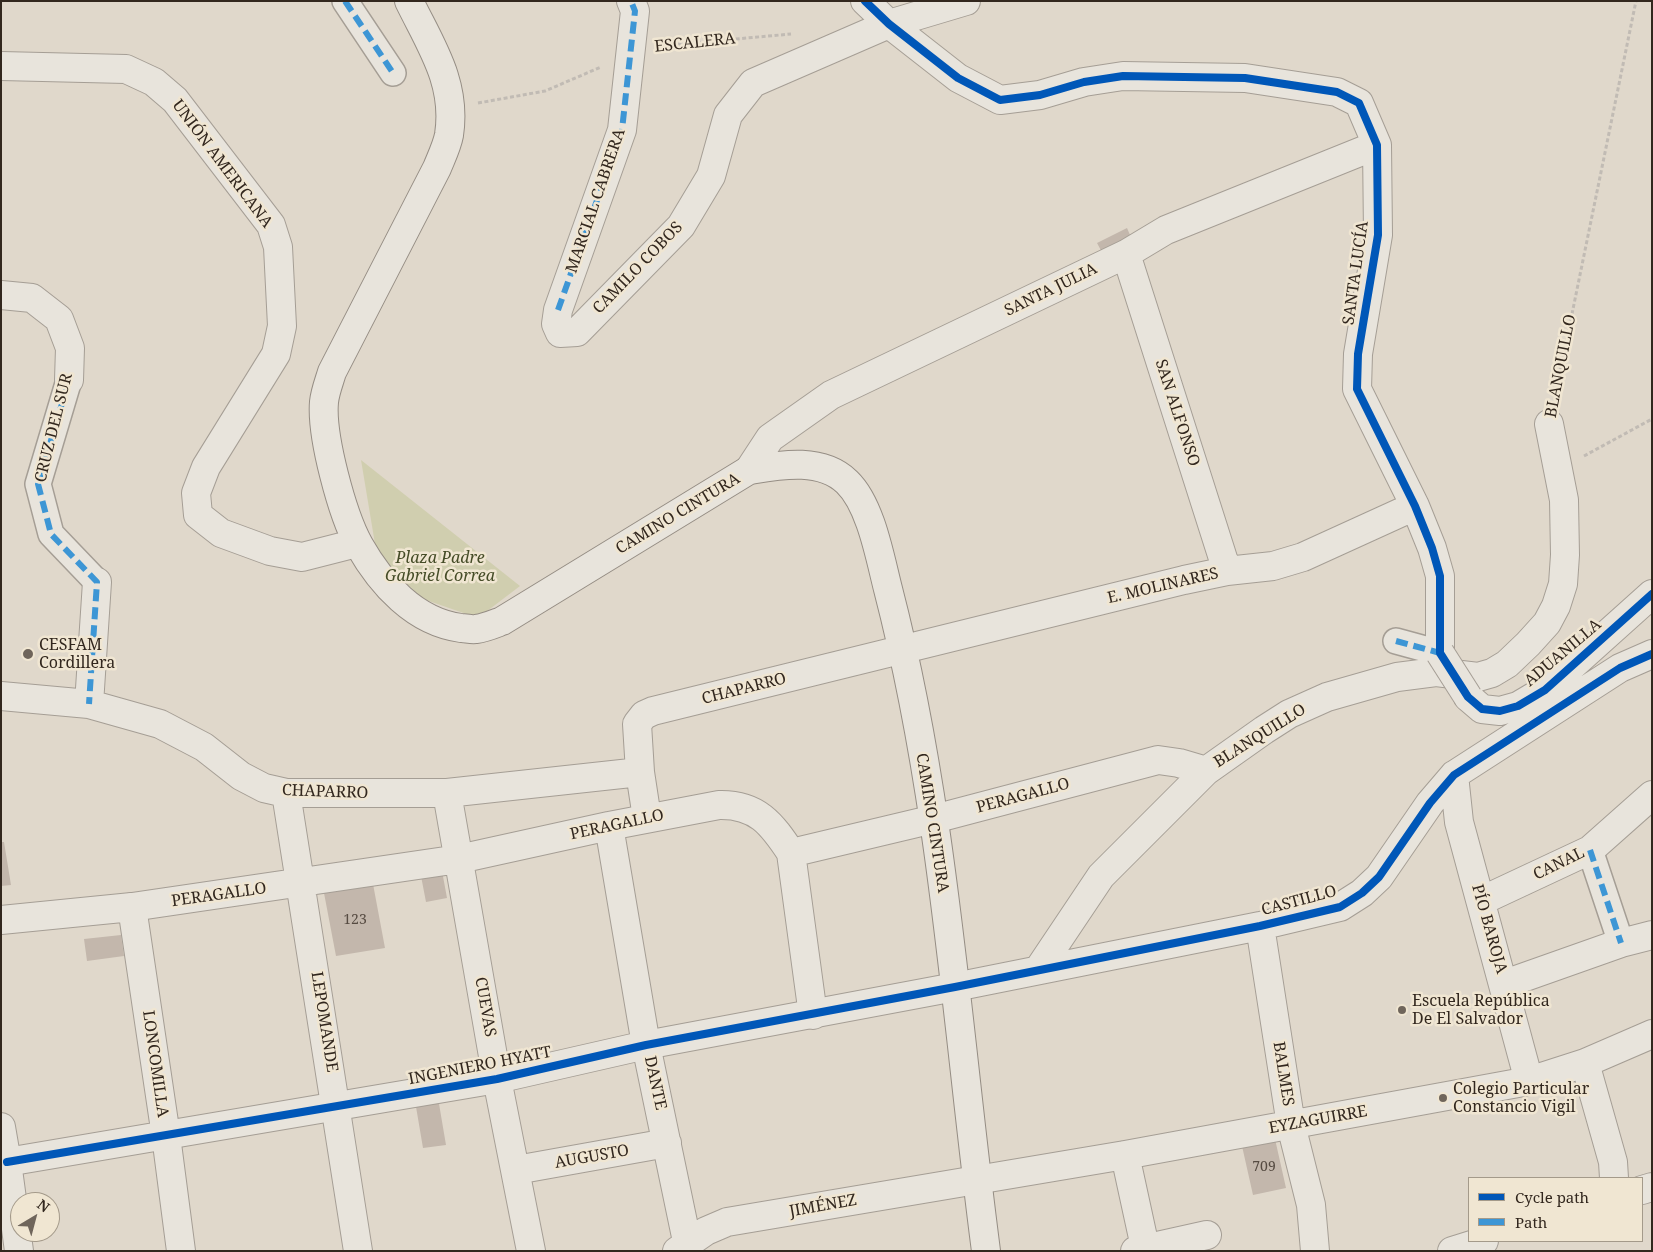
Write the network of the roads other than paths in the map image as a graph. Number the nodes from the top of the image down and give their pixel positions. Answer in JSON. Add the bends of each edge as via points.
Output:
{"nodes":[{"id":1,"x":346,"y":1,"type":"edge"},
{"id":2,"x":409,"y":1,"type":"edge"},
{"id":3,"x":630,"y":1,"type":"edge"},
{"id":4,"x":865,"y":1,"type":"edge"},
{"id":5,"x":966,"y":1,"type":"edge"},
{"id":6,"x":888,"y":24,"type":"junction"},
{"id":7,"x":1,"y":66,"type":"edge"},
{"id":8,"x":393,"y":73,"type":"dead end"},
{"id":9,"x":1377,"y":145,"type":"junction"},
{"id":10,"x":1126,"y":254,"type":"junction"},
{"id":11,"x":1,"y":295,"type":"edge"},
{"id":12,"x":558,"y":310,"type":"joint"},
{"id":13,"x":69,"y":380,"type":"joint"},
{"id":14,"x":1549,"y":424,"type":"road end"},
{"id":15,"x":749,"y":470,"type":"junction"},
{"id":16,"x":1415,"y":506,"type":"junction"},
{"id":17,"x":358,"y":543,"type":"junction"},
{"id":18,"x":1228,"y":571,"type":"junction"},
{"id":19,"x":97,"y":582,"type":"joint"},
{"id":20,"x":1652,"y":594,"type":"edge"},
{"id":21,"x":1604,"y":636,"type":"junction"},
{"id":22,"x":1396,"y":640,"type":"dead end"},
{"id":23,"x":904,"y":650,"type":"junction"},
{"id":24,"x":1440,"y":653,"type":"junction"},
{"id":25,"x":1652,"y":654,"type":"edge"},
{"id":26,"x":1620,"y":668,"type":"junction"},
{"id":27,"x":1,"y":696,"type":"edge"},
{"id":28,"x":89,"y":704,"type":"junction"},
{"id":29,"x":1206,"y":771,"type":"junction"},
{"id":30,"x":640,"y":772,"type":"junction"},
{"id":31,"x":1454,"y":775,"type":"junction"},
{"id":32,"x":286,"y":793,"type":"junction"},
{"id":33,"x":447,"y":793,"type":"junction"},
{"id":34,"x":1652,"y":796,"type":"edge"},
{"id":35,"x":647,"y":818,"type":"junction"},
{"id":36,"x":934,"y":820,"type":"junction"},
{"id":37,"x":609,"y":826,"type":"junction"},
{"id":38,"x":1590,"y":850,"type":"junction"},
{"id":39,"x":791,"y":853,"type":"junction"},
{"id":40,"x":459,"y":859,"type":"junction"},
{"id":41,"x":302,"y":883,"type":"junction"},
{"id":42,"x":1481,"y":901,"type":"junction"},
{"id":43,"x":132,"y":907,"type":"junction"},
{"id":44,"x":1,"y":920,"type":"edge"},
{"id":45,"x":1260,"y":926,"type":"junction"},
{"id":46,"x":1652,"y":935,"type":"edge"},
{"id":47,"x":1621,"y":943,"type":"junction"},
{"id":48,"x":1038,"y":970,"type":"junction"},
{"id":49,"x":1505,"y":984,"type":"junction"},
{"id":50,"x":955,"y":987,"type":"junction"},
{"id":51,"x":813,"y":1015,"type":"junction"},
{"id":52,"x":1652,"y":1034,"type":"edge"},
{"id":53,"x":646,"y":1045,"type":"junction"},
{"id":54,"x":1585,"y":1063,"type":"junction"},
{"id":55,"x":497,"y":1079,"type":"junction"},
{"id":56,"x":1530,"y":1081,"type":"junction"},
{"id":57,"x":337,"y":1106,"type":"junction"},
{"id":58,"x":1291,"y":1125,"type":"junction"},
{"id":59,"x":1,"y":1127,"type":"edge"},
{"id":60,"x":166,"y":1136,"type":"junction"},
{"id":61,"x":668,"y":1143,"type":"junction"},
{"id":62,"x":1125,"y":1154,"type":"junction"},
{"id":63,"x":7,"y":1162,"type":"junction"},
{"id":64,"x":516,"y":1170,"type":"junction"},
{"id":65,"x":1614,"y":1177,"type":"edge"},
{"id":66,"x":977,"y":1179,"type":"junction"},
{"id":67,"x":1207,"y":1235,"type":"dead end"},
{"id":68,"x":1481,"y":1242,"type":"edge"},
{"id":69,"x":685,"y":1248,"type":"edge"},
{"id":70,"x":1140,"y":1249,"type":"edge"},
{"id":71,"x":19,"y":1251,"type":"edge"},
{"id":72,"x":181,"y":1251,"type":"edge"},
{"id":73,"x":358,"y":1251,"type":"edge"},
{"id":74,"x":531,"y":1251,"type":"edge"},
{"id":75,"x":986,"y":1251,"type":"edge"},
{"id":76,"x":1315,"y":1251,"type":"edge"},
{"id":77,"x":1452,"y":1251,"type":"edge"}],
"edges":[{"from":1,"to":8,"type":"street"},
{"from":2,"to":17,"type":"street","name":"CAMINO CINTURA","via":[[446,78],[451,108],[448,137],[437,168],[332,372],[324,400],[325,424],[338,490]]},
{"from":3,"to":12,"type":"street","name":"MARCIAL CABRERA","via":[[634,11],[622,130]]},
{"from":4,"to":6,"type":"street","name":"SANTA LUCÍA"},
{"from":5,"to":6,"type":"street"},
{"from":6,"to":9,"type":"street","name":"SANTA LUCÍA","via":[[958,78],[1000,100],[1040,95],[1084,82],[1123,76],[1245,78],[1337,92],[1352,99],[1359,103]]},
{"from":6,"to":12,"type":"street","name":"CAMILO COBOS","via":[[753,83],[728,115],[711,176],[681,226],[577,332],[560,334],[556,324]]},
{"from":7,"to":17,"type":"street","name":"UNIÓN AMERICANA","via":[[126,69],[154,82],[175,100],[272,225],[278,247],[282,326],[276,354],[206,467],[196,493],[198,515],[221,533],[270,551],[302,557]]},
{"from":9,"to":10,"type":"street","name":"SANTA JULIA","via":[[1166,230]]},
{"from":9,"to":16,"type":"street","name":"SANTA LUCÍA","via":[[1378,235],[1358,354],[1357,388]]},
{"from":10,"to":15,"type":"street","name":"SANTA JULIA","via":[[831,395],[770,438]]},
{"from":10,"to":18,"type":"street","name":"SAN ALFONSO"},
{"from":11,"to":13,"type":"street","name":"CRUZ DEL SUR","via":[[32,298],[59,319],[70,348]]},
{"from":13,"to":19,"type":"street","name":"CRUZ DEL SUR","via":[[38,484],[51,534]]},
{"from":14,"to":29,"type":"street","name":"BLANQUILLO","via":[[1564,500],[1563,584],[1547,623],[1518,654],[1492,673],[1478,677],[1436,672],[1397,677],[1327,697],[1289,714]]},
{"from":15,"to":17,"type":"street","name":"CAMINO CINTURA","via":[[502,621],[475,630],[446,626],[420,615],[370,564]]},
{"from":15,"to":23,"type":"street","name":"CAMINO CINTURA","via":[[788,464],[822,468],[847,481],[861,501],[874,536]]},
{"from":16,"to":18,"type":"street","name":"E. MOLINARES","via":[[1303,557],[1273,566]]},
{"from":16,"to":24,"type":"street","name":"SANTA LUCÍA","via":[[1440,576]]},
{"from":18,"to":23,"type":"street","name":"E. MOLINARES"},
{"from":19,"to":28,"type":"street","name":"CRUZ DEL SUR"},
{"from":20,"to":21,"type":"street","name":"ADUANILLA"},
{"from":21,"to":24,"type":"street","name":"ADUANILLA","bridge":true,"via":[[1545,690],[1518,706],[1500,711],[1475,703]]},
{"from":21,"to":26,"type":"street","name":"ADUANILLA"},
{"from":22,"to":24,"type":"street"},
{"from":23,"to":30,"type":"street","name":"CHAPARRO","via":[[644,715],[637,724]]},
{"from":23,"to":36,"type":"street","name":"CAMINO CINTURA"},
{"from":25,"to":26,"type":"street","name":"CASTILLO"},
{"from":26,"to":31,"type":"street","name":"CASTILLO"},
{"from":27,"to":28,"type":"street","name":"CHAPARRO"},
{"from":28,"to":32,"type":"street","name":"CHAPARRO","via":[[160,724],[204,747],[249,780],[264,788]]},
{"from":29,"to":36,"type":"street","name":"PERAGALLO","via":[[1158,760]]},
{"from":29,"to":48,"type":"street","name":"BLANQUILLO","via":[[1101,876]]},
{"from":30,"to":33,"type":"street","name":"CHAPARRO"},
{"from":30,"to":35,"type":"street","name":"CHAPARRO"},
{"from":31,"to":42,"type":"street","name":"PÍO BAROJA","via":[[1459,822]]},
{"from":31,"to":45,"type":"street","name":"CASTILLO","via":[[1430,803],[1379,877],[1362,892],[1340,906]]},
{"from":32,"to":33,"type":"street","name":"CHAPARRO"},
{"from":32,"to":41,"type":"street","name":"LEPOMANDE"},
{"from":33,"to":40,"type":"street","name":"CUEVAS"},
{"from":34,"to":38,"type":"street","name":"CANAL"},
{"from":35,"to":37,"type":"street","name":"PERAGALLO"},
{"from":35,"to":39,"type":"street","name":"PERAGALLO","via":[[735,804],[760,816],[776,830]]},
{"from":36,"to":39,"type":"street","name":"PERAGALLO"},
{"from":36,"to":50,"type":"street","name":"CAMINO CINTURA"},
{"from":37,"to":40,"type":"street","name":"PERAGALLO"},
{"from":37,"to":53,"type":"street","name":"DANTE"},
{"from":38,"to":42,"type":"street","name":"CANAL"},
{"from":38,"to":47,"type":"street"},
{"from":39,"to":51,"type":"street"},
{"from":40,"to":41,"type":"street","name":"PERAGALLO"},
{"from":40,"to":55,"type":"street","name":"CUEVAS"},
{"from":41,"to":43,"type":"street","name":"PERAGALLO"},
{"from":41,"to":57,"type":"street","name":"LEPOMANDE"},
{"from":42,"to":49,"type":"street","name":"PÍO BAROJA"},
{"from":43,"to":44,"type":"street","name":"PERAGALLO"},
{"from":43,"to":60,"type":"street","name":"LONCOMILLA"},
{"from":45,"to":48,"type":"street","name":"CASTILLO"},
{"from":45,"to":58,"type":"street","name":"BALMES"},
{"from":46,"to":47,"type":"street"},
{"from":47,"to":49,"type":"street"},
{"from":48,"to":50,"type":"street","name":"CASTILLO"},
{"from":49,"to":56,"type":"street","name":"PÍO BAROJA"},
{"from":50,"to":51,"type":"street","name":"INGENIERO HYATT"},
{"from":50,"to":66,"type":"street","name":"CAMINO CINTURA"},
{"from":51,"to":53,"type":"street","name":"INGENIERO HYATT"},
{"from":52,"to":54,"type":"street","name":"EYZAGUIRRE"},
{"from":53,"to":55,"type":"street","name":"INGENIERO HYATT"},
{"from":53,"to":61,"type":"street","name":"DANTE"},
{"from":54,"to":56,"type":"street","name":"EYZAGUIRRE"},
{"from":54,"to":65,"type":"street","via":[[1614,1162]]},
{"from":55,"to":57,"type":"street","name":"INGENIERO HYATT"},
{"from":55,"to":64,"type":"street","name":"CUEVAS"},
{"from":56,"to":58,"type":"street","name":"EYZAGUIRRE"},
{"from":57,"to":60,"type":"street","name":"INGENIERO HYATT"},
{"from":57,"to":73,"type":"street","name":"LEPOMANDE"},
{"from":58,"to":62,"type":"street","name":"EYZAGUIRRE"},
{"from":58,"to":76,"type":"street","name":"BALMES","via":[[1311,1205]]},
{"from":59,"to":63,"type":"street"},
{"from":60,"to":63,"type":"street","name":"INGENIERO HYATT"},
{"from":60,"to":72,"type":"street","name":"LONCOMILLA"},
{"from":61,"to":64,"type":"street","name":"AUGUSTO"},
{"from":61,"to":69,"type":"street","name":"DANTE"},
{"from":62,"to":66,"type":"street","name":"EYZAGUIRRE"},
{"from":62,"to":70,"type":"street"},
{"from":63,"to":71,"type":"street"},
{"from":64,"to":74,"type":"street","name":"CUEVAS"},
{"from":66,"to":69,"type":"street","name":"JIMÉNEZ","via":[[727,1222],[706,1231]]},
{"from":66,"to":75,"type":"street","name":"CAMINO CINTURA"},
{"from":67,"to":70,"type":"street"},
{"from":68,"to":77,"type":"street"}]}
